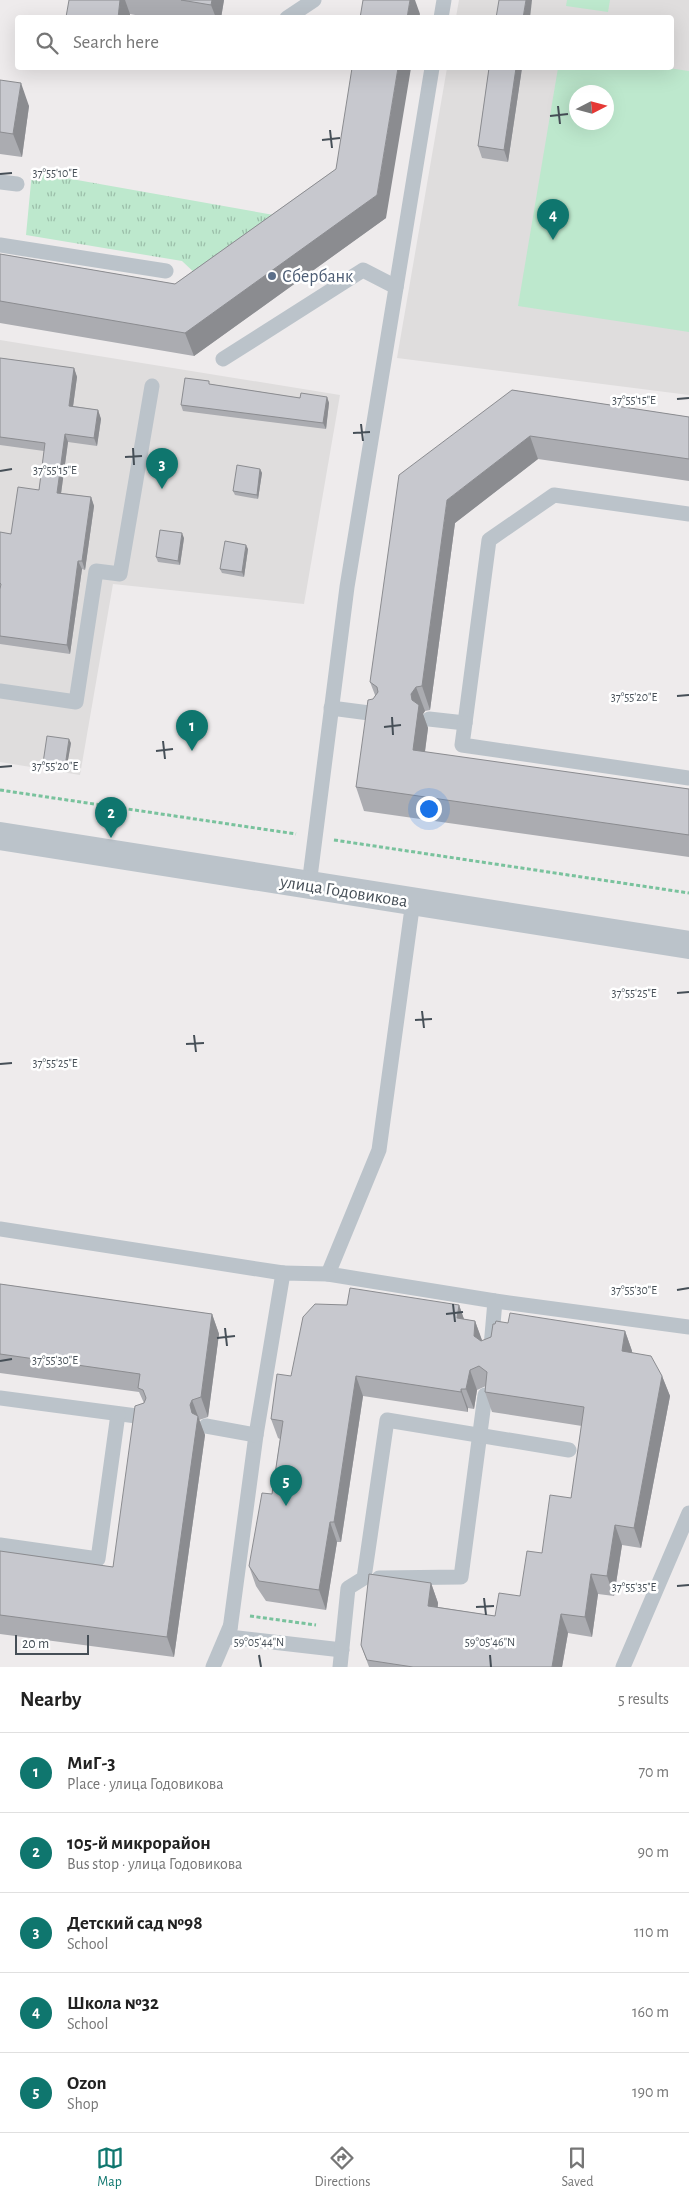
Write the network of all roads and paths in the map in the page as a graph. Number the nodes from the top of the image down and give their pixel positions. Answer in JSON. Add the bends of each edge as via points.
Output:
{"nodes":[{"id":1,"x":314,"y":0,"type":"edge"},
{"id":2,"x":444,"y":0,"type":"edge"},
{"id":3,"x":292,"y":15,"type":"edge"},
{"id":4,"x":442,"y":15,"type":"edge"},
{"id":5,"x":432,"y":70,"type":"edge"},
{"id":6,"x":0,"y":182,"type":"edge"},
{"id":7,"x":17,"y":184,"type":"dead end"},
{"id":8,"x":0,"y":245,"type":"edge"},
{"id":9,"x":166,"y":271,"type":"dead end"},
{"id":10,"x":396,"y":287,"type":"junction"},
{"id":11,"x":223,"y":359,"type":"dead end"},
{"id":12,"x":152,"y":386,"type":"dead end"},
{"id":13,"x":689,"y":514,"type":"edge"},
{"id":14,"x":0,"y":691,"type":"edge"},
{"id":15,"x":331,"y":708,"type":"junction"},
{"id":16,"x":378,"y":714,"type":"edge"},
{"id":17,"x":429,"y":719,"type":"dead end"},
{"id":18,"x":465,"y":723,"type":"junction"},
{"id":19,"x":689,"y":778,"type":"edge"},
{"id":20,"x":0,"y":790,"type":"edge"},
{"id":21,"x":0,"y":836,"type":"edge"},
{"id":22,"x":315,"y":837,"type":"junction"},
{"id":23,"x":309,"y":885,"type":"junction"},
{"id":24,"x":689,"y":893,"type":"edge"},
{"id":25,"x":413,"y":901,"type":"junction"},
{"id":26,"x":689,"y":944,"type":"edge"},
{"id":27,"x":0,"y":1229,"type":"edge"},
{"id":28,"x":284,"y":1273,"type":"junction"},
{"id":29,"x":328,"y":1274,"type":"junction"},
{"id":30,"x":495,"y":1301,"type":"junction"},
{"id":31,"x":689,"y":1327,"type":"edge"},
{"id":32,"x":490,"y":1352,"type":"edge"},
{"id":33,"x":485,"y":1395,"type":"edge"},
{"id":34,"x":0,"y":1398,"type":"edge"},
{"id":35,"x":118,"y":1414,"type":"junction"},
{"id":36,"x":144,"y":1417,"type":"edge"},
{"id":37,"x":206,"y":1426,"type":"dead end"},
{"id":38,"x":256,"y":1435,"type":"junction"},
{"id":39,"x":481,"y":1436,"type":"junction"},
{"id":40,"x":570,"y":1450,"type":"dead end"},
{"id":41,"x":689,"y":1513,"type":"edge"},
{"id":42,"x":0,"y":1545,"type":"edge"},
{"id":43,"x":364,"y":1578,"type":"junction"},
{"id":44,"x":244,"y":1615,"type":"dead end"},
{"id":45,"x":231,"y":1626,"type":"junction"},
{"id":46,"x":344,"y":1628,"type":"junction"},
{"id":47,"x":342,"y":1650,"type":"junction"},
{"id":48,"x":213,"y":1667,"type":"edge"},
{"id":49,"x":340,"y":1667,"type":"edge"},
{"id":50,"x":623,"y":1667,"type":"edge"}],
"edges":[{"from":1,"to":3,"type":"lane"},
{"from":2,"to":4,"type":"lane"},
{"from":5,"to":10,"type":"lane"},
{"from":6,"to":7,"type":"lane"},
{"from":8,"to":9,"type":"lane"},
{"from":10,"to":11,"type":"lane","via":[[363,270]]},
{"from":10,"to":15,"type":"lane","via":[[347,587]]},
{"from":12,"to":14,"type":"lane","via":[[120,574],[96,571],[76,702]]},
{"from":13,"to":18,"type":"lane","via":[[554,495],[489,540]]},
{"from":15,"to":16,"type":"lane"},
{"from":15,"to":22,"type":"lane"},
{"from":17,"to":18,"type":"lane"},
{"from":18,"to":19,"type":"lane","via":[[462,745]]},
{"from":20,"to":22,"type":"path"},
{"from":21,"to":23,"type":"street","name":"улица Годовикова"},
{"from":22,"to":23,"type":"lane"},
{"from":22,"to":24,"type":"path"},
{"from":23,"to":25,"type":"street","name":"улица Годовикова"},
{"from":25,"to":26,"type":"street","name":"улица Годовикова"},
{"from":25,"to":29,"type":"lane","via":[[379,1150]]},
{"from":27,"to":28,"type":"lane"},
{"from":28,"to":29,"type":"lane"},
{"from":28,"to":38,"type":"lane"},
{"from":29,"to":30,"type":"lane"},
{"from":30,"to":31,"type":"lane"},
{"from":30,"to":32,"type":"lane"},
{"from":33,"to":39,"type":"lane"},
{"from":34,"to":35,"type":"lane"},
{"from":35,"to":36,"type":"lane"},
{"from":35,"to":42,"type":"lane","via":[[98,1559]]},
{"from":37,"to":38,"type":"lane"},
{"from":38,"to":45,"type":"lane"},
{"from":39,"to":40,"type":"lane"},
{"from":39,"to":43,"type":"lane","via":[[461,1578]]},
{"from":39,"to":43,"type":"lane","via":[[387,1420]]},
{"from":41,"to":50,"type":"lane"},
{"from":43,"to":46,"type":"lane","via":[[348,1588]]},
{"from":44,"to":46,"type":"path"},
{"from":45,"to":47,"type":"lane","via":[[230,1637]]},
{"from":45,"to":48,"type":"lane"},
{"from":46,"to":47,"type":"lane"},
{"from":47,"to":49,"type":"lane"}]}
